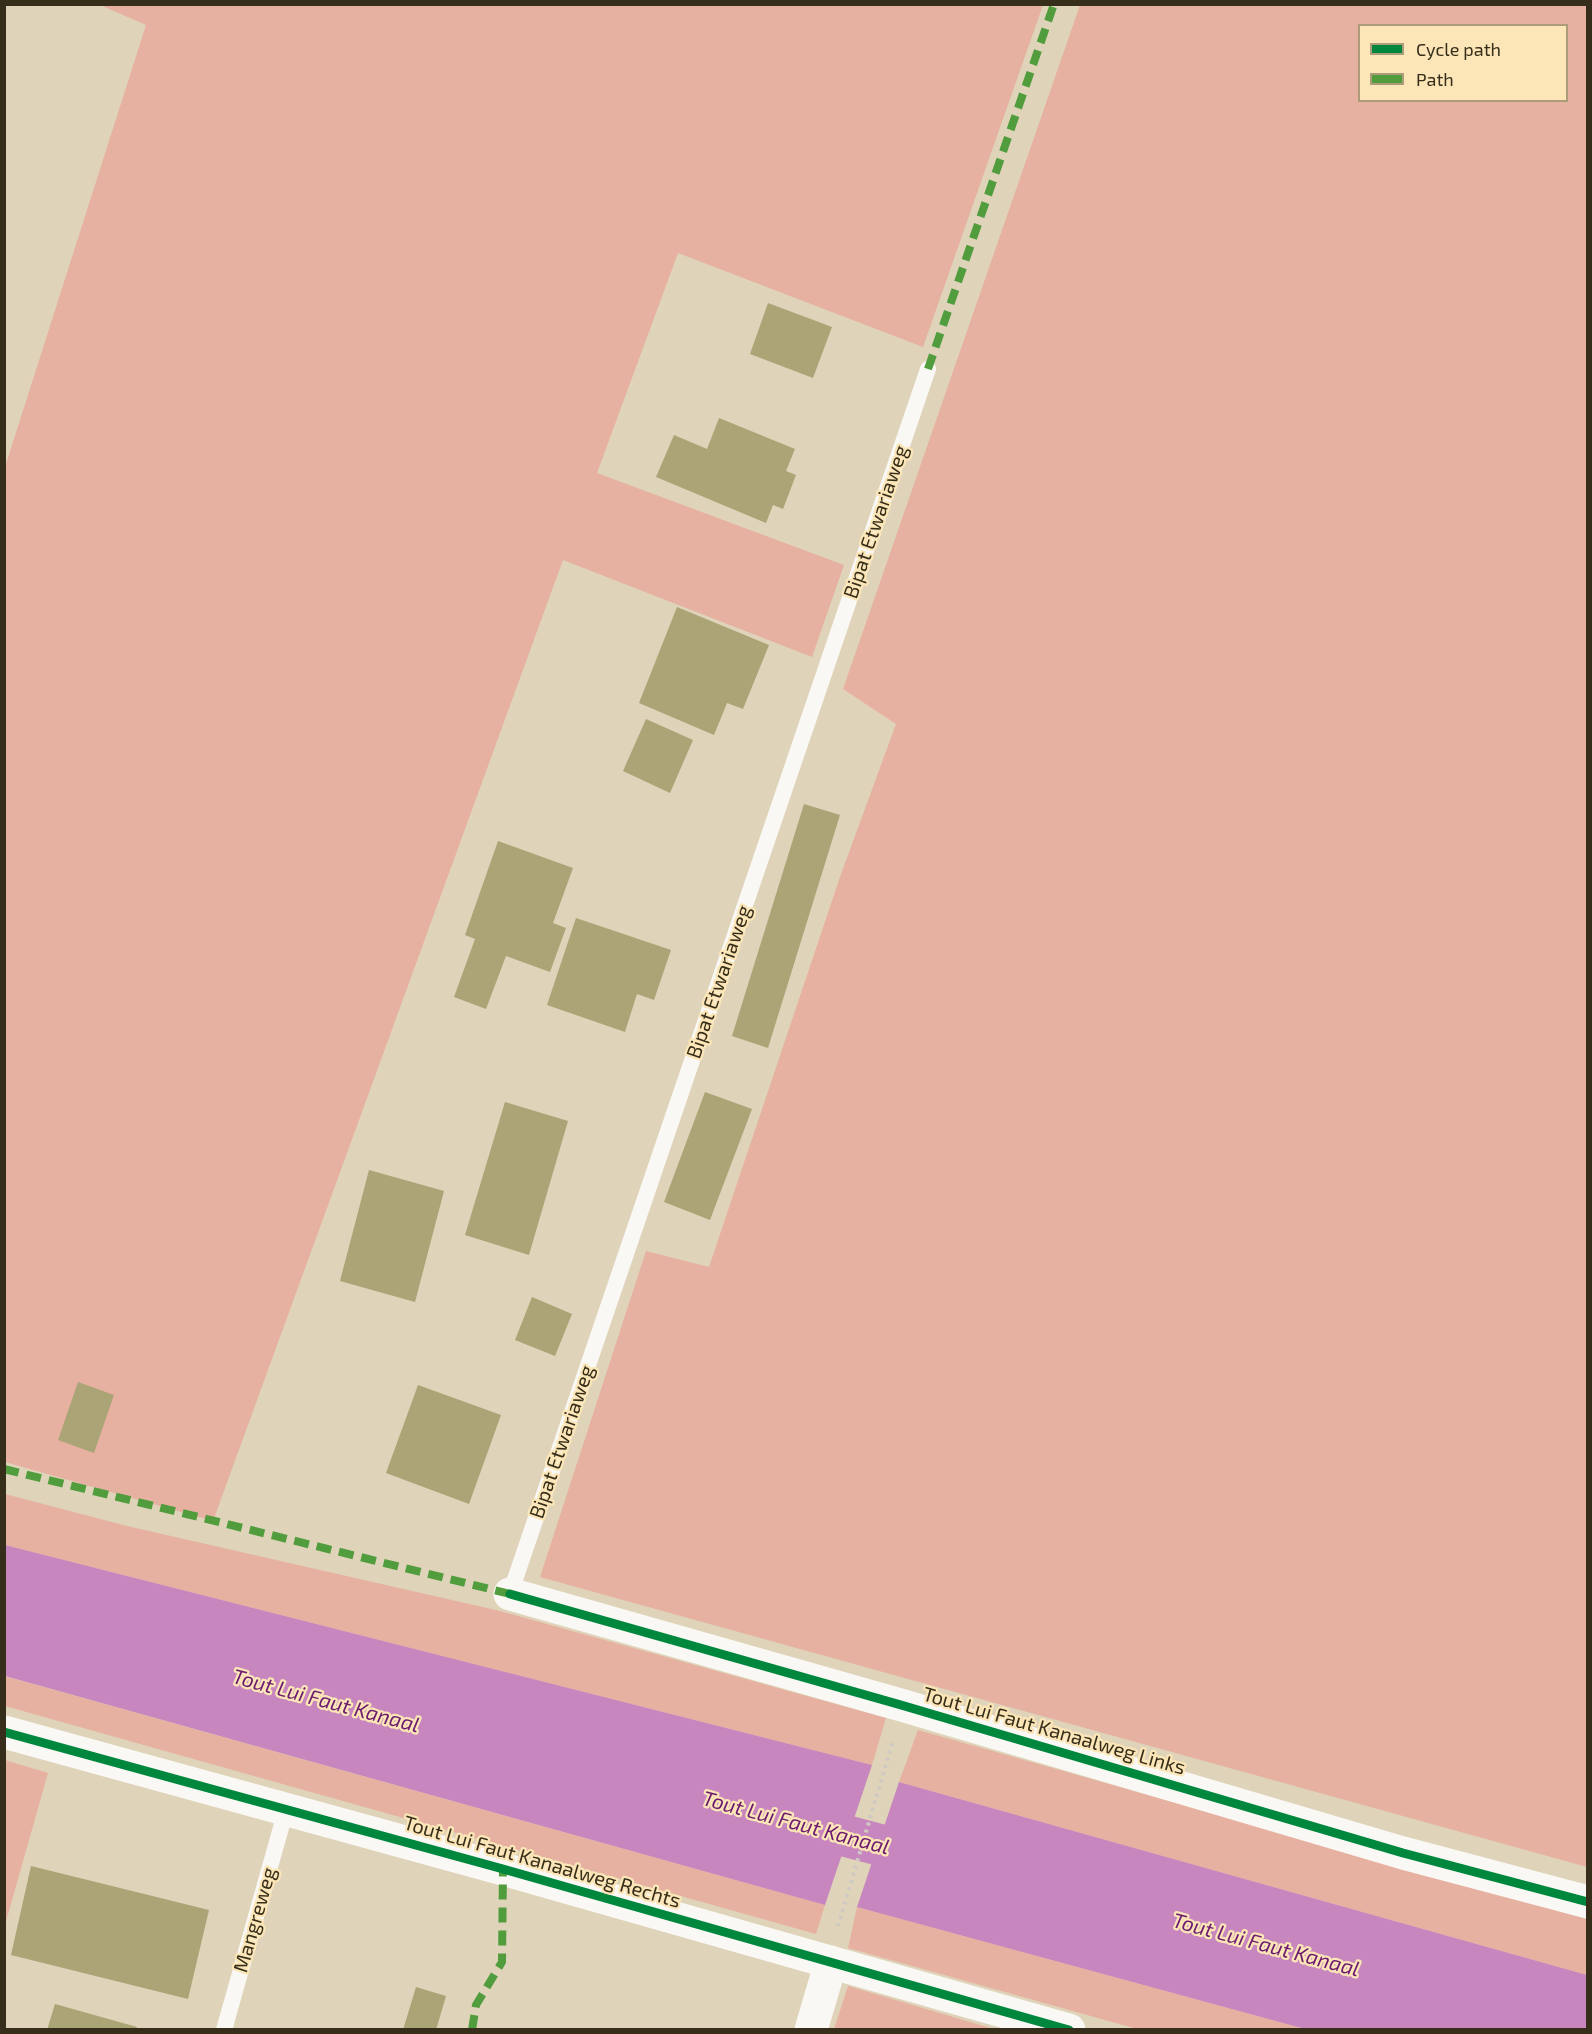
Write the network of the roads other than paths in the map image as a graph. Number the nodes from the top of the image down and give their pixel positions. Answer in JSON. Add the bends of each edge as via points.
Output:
{"nodes":[{"id":1,"x":928,"y":369,"type":"dead end"},
{"id":2,"x":510,"y":1594,"type":"joint"},
{"id":3,"x":4,"y":1732,"type":"edge"},
{"id":4,"x":286,"y":1810,"type":"junction"},
{"id":5,"x":1587,"y":1902,"type":"edge"},
{"id":6,"x":831,"y":1962,"type":"junction"},
{"id":7,"x":224,"y":2030,"type":"edge"},
{"id":8,"x":811,"y":2030,"type":"edge"},
{"id":9,"x":1069,"y":2030,"type":"edge"}],
"edges":[{"from":1,"to":2,"type":"lane","name":"Bipat Etwariaweg"},
{"from":2,"to":5,"type":"street","name":"Tout Lui Faut Kanaalweg Links","via":[[1402,1853]]},
{"from":3,"to":4,"type":"street","name":"Tout Lui Faut Kanaalweg Rechts"},
{"from":4,"to":6,"type":"street","name":"Tout Lui Faut Kanaalweg Rechts"},
{"from":4,"to":7,"type":"lane","name":"Mangreweg"},
{"from":6,"to":8,"type":"street"},
{"from":6,"to":9,"type":"street","name":"Tout Lui Faut Kanaalweg Rechts"}]}
